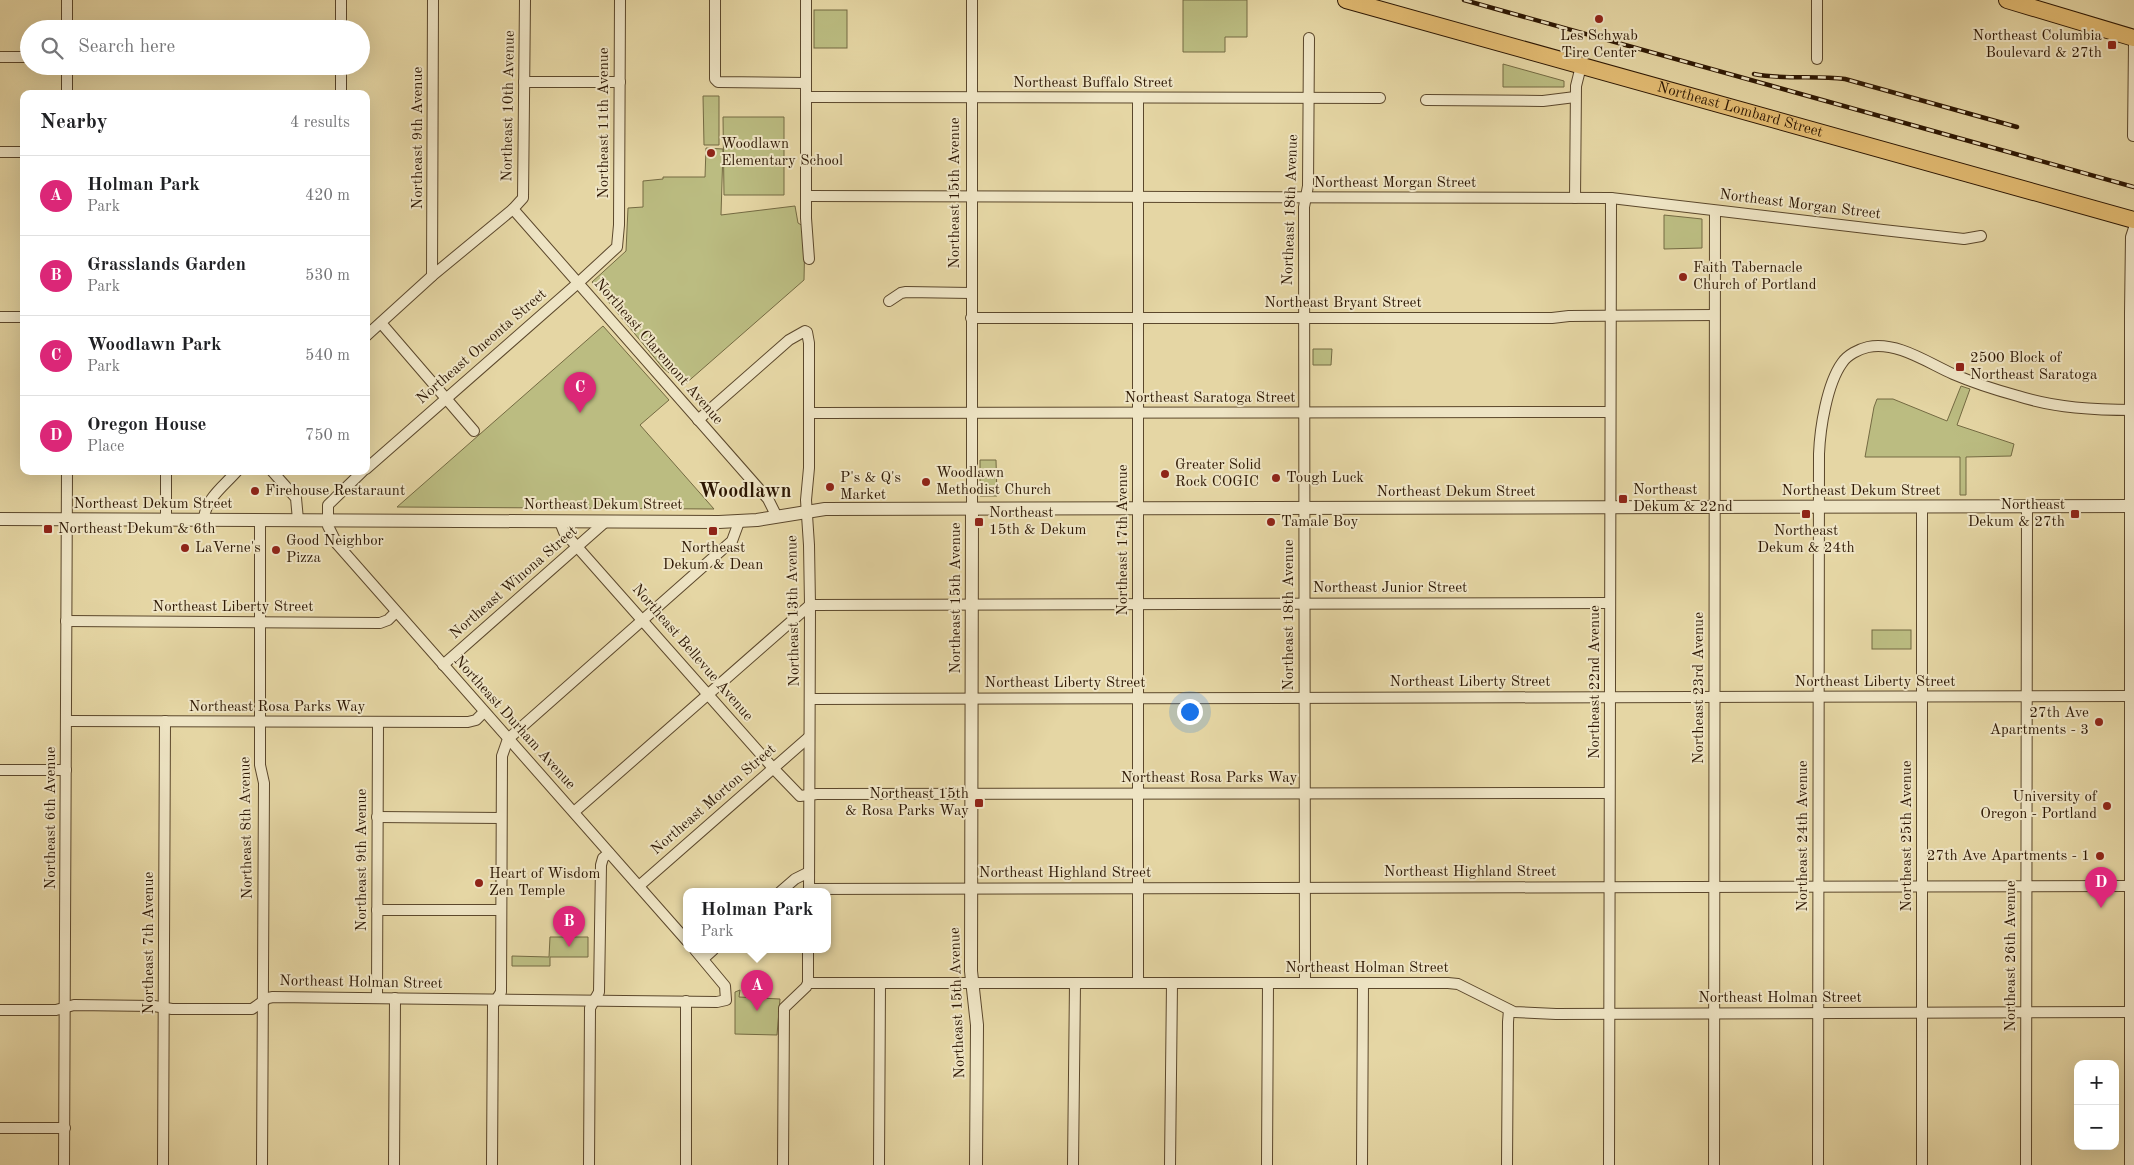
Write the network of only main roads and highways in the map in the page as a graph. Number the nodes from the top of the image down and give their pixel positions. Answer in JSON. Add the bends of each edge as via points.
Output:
{"nodes":[{"id":1,"x":1346,"y":0,"type":"edge"},
{"id":2,"x":2008,"y":0,"type":"edge"},
{"id":3,"x":2134,"y":38,"type":"edge"},
{"id":4,"x":2134,"y":220,"type":"edge"}],
"edges":[{"from":1,"to":4,"type":"main road","name":"Northeast Lombard Street"},
{"from":2,"to":3,"type":"main road"}]}
